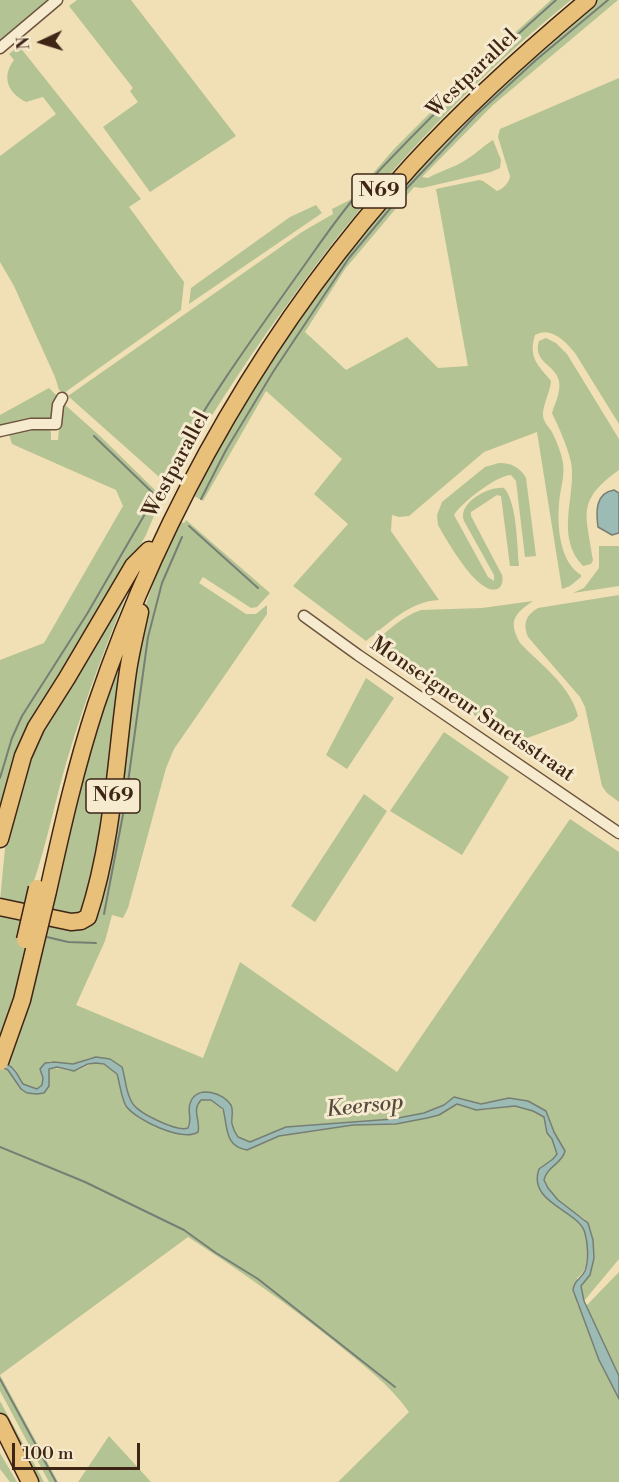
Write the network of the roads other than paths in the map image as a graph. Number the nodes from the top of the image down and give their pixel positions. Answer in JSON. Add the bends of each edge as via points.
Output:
{"nodes":[{"id":1,"x":57,"y":0,"type":"edge"},
{"id":2,"x":575,"y":0,"type":"edge"},
{"id":3,"x":588,"y":0,"type":"edge"},
{"id":4,"x":0,"y":48,"type":"edge"},
{"id":5,"x":62,"y":398,"type":"dead end"},
{"id":6,"x":0,"y":431,"type":"edge"},
{"id":7,"x":177,"y":502,"type":"junction"},
{"id":8,"x":149,"y":550,"type":"junction"},
{"id":9,"x":144,"y":583,"type":"junction"},
{"id":10,"x":304,"y":616,"type":"dead end"},
{"id":11,"x":619,"y":833,"type":"edge"},
{"id":12,"x":0,"y":839,"type":"edge"},
{"id":13,"x":42,"y":889,"type":"junction"},
{"id":14,"x":0,"y":906,"type":"edge"},
{"id":15,"x":0,"y":1033,"type":"edge"},
{"id":16,"x":0,"y":1062,"type":"edge"},
{"id":17,"x":0,"y":1422,"type":"edge"},
{"id":18,"x":0,"y":1440,"type":"edge"},
{"id":19,"x":28,"y":1482,"type":"edge"}],
"edges":[{"from":1,"to":4,"type":"street"},
{"from":2,"to":7,"type":"main road","name":"Westparallel","number":"N69","via":[[461,103],[349,226],[284,313],[219,413]]},
{"from":3,"to":7,"type":"main road","name":"Westparallel","number":"N69","via":[[466,109],[358,228],[244,389]]},
{"from":5,"to":6,"type":"street","via":[[56,424],[31,424]]},
{"from":7,"to":8,"type":"main road","name":"Westparallel","number":"N69"},
{"from":7,"to":9,"type":"main road","name":"Westparallel","number":"N69"},
{"from":8,"to":12,"type":"main road","number":"N69","via":[[133,566],[36,727],[23,756]]},
{"from":8,"to":13,"type":"main road","name":"Westparallel","number":"N69","via":[[88,704]]},
{"from":9,"to":13,"type":"main road","name":"Westparallel","number":"N69","via":[[96,707]]},
{"from":9,"to":14,"type":"main road","number":"N69","via":[[102,859],[88,917],[76,922],[63,921]]},
{"from":10,"to":11,"type":"street","name":"Monseigneur Smetsstraat"},
{"from":13,"to":15,"type":"main road","name":"Westparallel","number":"N69","bridge":true},
{"from":13,"to":16,"type":"main road","name":"Westparallel","number":"N69","bridge":true,"via":[[22,1000]]},
{"from":17,"to":19,"type":"main road"},
{"from":18,"to":19,"type":"main road"}]}
